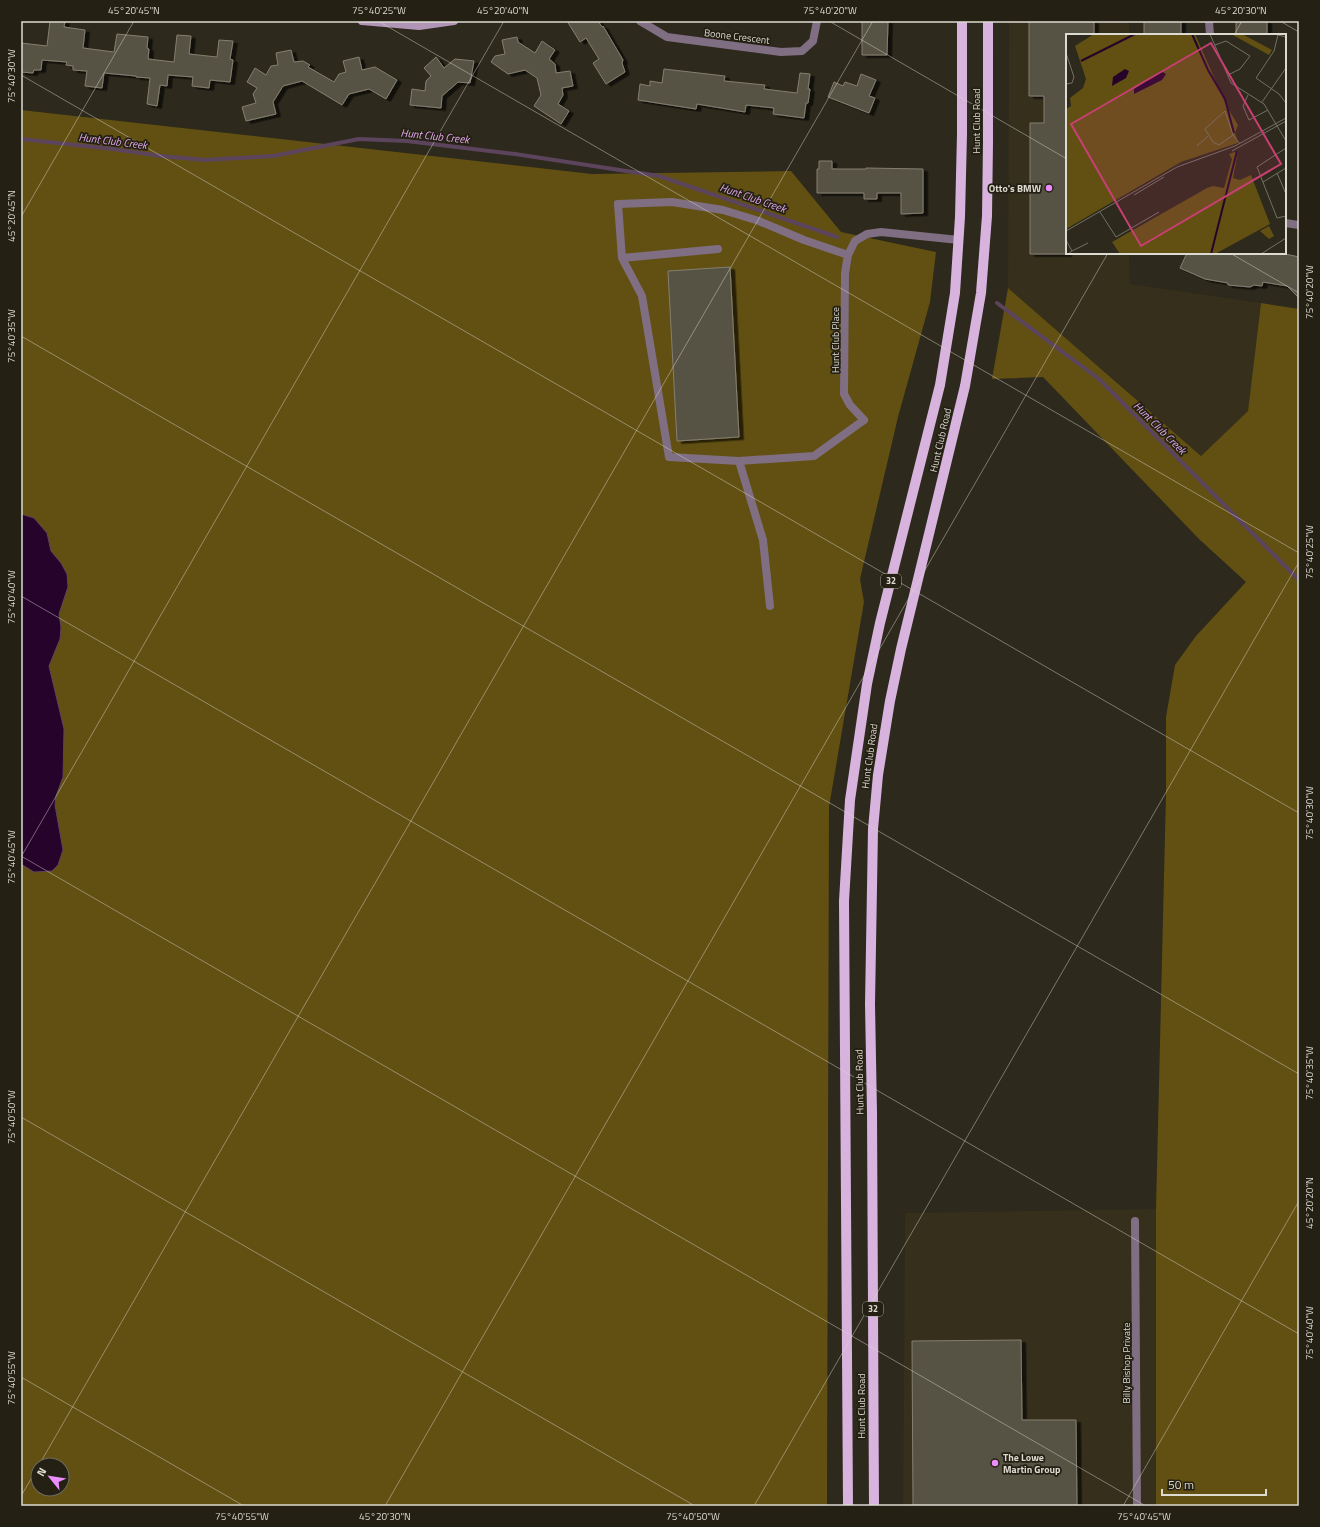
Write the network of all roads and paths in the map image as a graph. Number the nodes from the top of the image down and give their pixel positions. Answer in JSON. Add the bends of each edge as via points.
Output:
{"nodes":[{"id":1,"x":362,"y":21,"type":"edge"},
{"id":2,"x":454,"y":21,"type":"edge"},
{"id":3,"x":640,"y":21,"type":"edge"},
{"id":4,"x":817,"y":21,"type":"edge"},
{"id":5,"x":962,"y":21,"type":"edge"},
{"id":6,"x":988,"y":21,"type":"edge"},
{"id":7,"x":1209,"y":21,"type":"edge"},
{"id":8,"x":1210,"y":34,"type":"edge"},
{"id":9,"x":1286,"y":223,"type":"edge"},
{"id":10,"x":1299,"y":225,"type":"edge"},
{"id":11,"x":959,"y":240,"type":"junction"},
{"id":12,"x":718,"y":249,"type":"dead end"},
{"id":13,"x":848,"y":254,"type":"junction"},
{"id":14,"x":622,"y":258,"type":"junction"},
{"id":15,"x":739,"y":461,"type":"junction"},
{"id":16,"x":770,"y":606,"type":"dead end"},
{"id":17,"x":1135,"y":1220,"type":"dead end"},
{"id":18,"x":848,"y":1506,"type":"edge"},
{"id":19,"x":874,"y":1506,"type":"edge"},
{"id":20,"x":1137,"y":1506,"type":"edge"}],
"edges":[{"from":1,"to":2,"type":"street","via":[[419,26]]},
{"from":3,"to":4,"type":"street","name":"Boone Crescent","via":[[667,38],[781,52],[802,51],[813,41]]},
{"from":5,"to":11,"type":"main road","name":"Hunt Club Road","number":"32"},
{"from":6,"to":19,"type":"main road","name":"Hunt Club Road","number":"32","via":[[988,143],[981,293],[965,386],[890,700],[873,829],[870,1004]]},
{"from":7,"to":8,"type":"street"},
{"from":9,"to":10,"type":"street"},
{"from":11,"to":13,"type":"street","name":"Hunt Club Place","via":[[881,232],[867,234],[855,241]]},
{"from":11,"to":18,"type":"main road","name":"Hunt Club Road","number":"32","via":[[955,293],[940,385],[873,654],[850,800],[844,900]]},
{"from":12,"to":14,"type":"street"},
{"from":13,"to":14,"type":"street","via":[[723,210],[672,202],[618,204]]},
{"from":13,"to":15,"type":"street","name":"Hunt Club Place","via":[[845,273],[844,394],[864,420],[814,456]]},
{"from":14,"to":15,"type":"street","via":[[642,296],[669,457]]},
{"from":15,"to":16,"type":"street","via":[[763,540]]},
{"from":17,"to":20,"type":"street","name":"Billy Bishop Private"}]}
